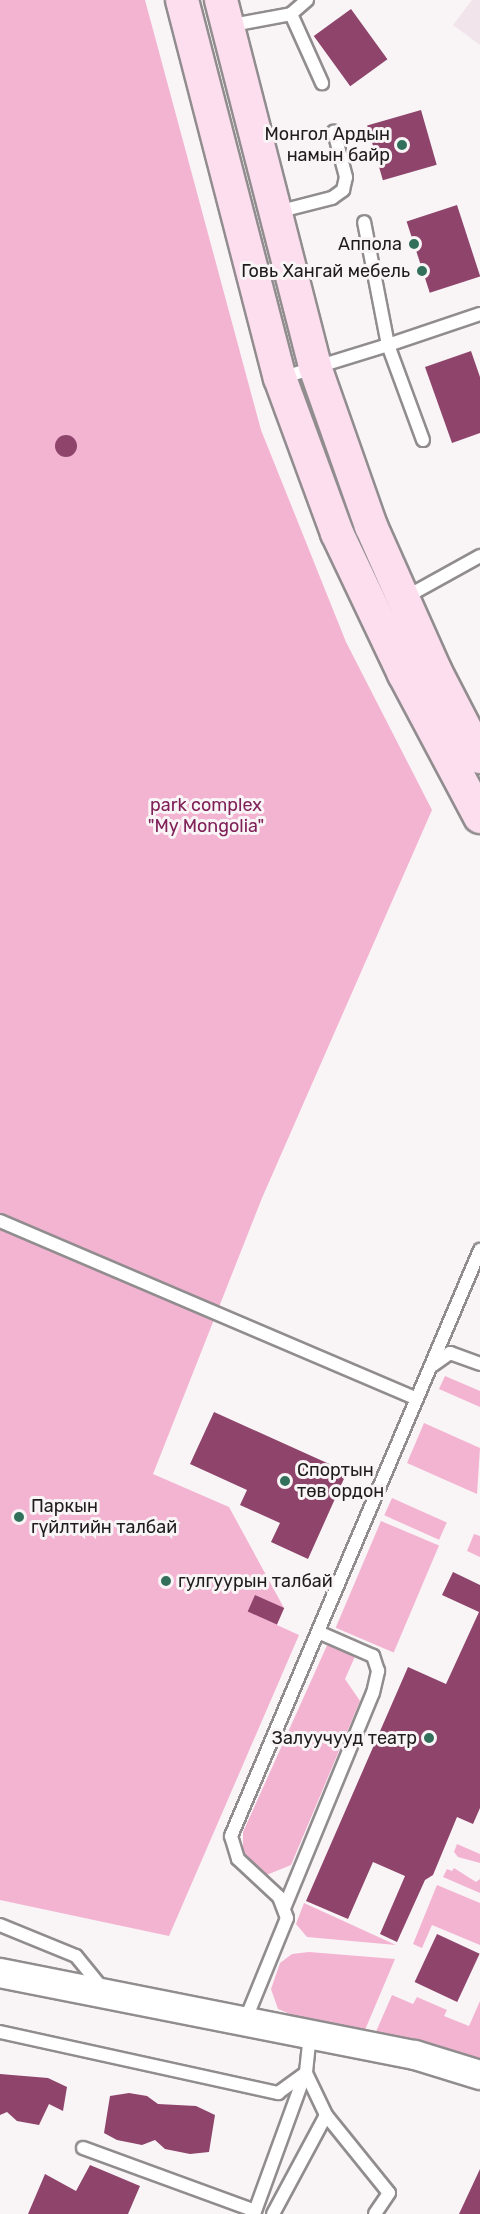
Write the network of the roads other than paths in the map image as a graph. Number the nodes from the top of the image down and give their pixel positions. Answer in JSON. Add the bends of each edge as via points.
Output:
{"nodes":[{"id":1,"x":182,"y":0,"type":"edge"},
{"id":2,"x":307,"y":0,"type":"edge"},
{"id":3,"x":224,"y":13,"type":"edge"},
{"id":4,"x":291,"y":14,"type":"junction"},
{"id":5,"x":322,"y":83,"type":"dead end"},
{"id":6,"x":334,"y":132,"type":"dead end"},
{"id":7,"x":273,"y":213,"type":"junction"},
{"id":8,"x":364,"y":222,"type":"dead end"},
{"id":9,"x":480,"y":314,"type":"edge"},
{"id":10,"x":388,"y":345,"type":"junction"},
{"id":11,"x":315,"y":367,"type":"junction"},
{"id":12,"x":280,"y":378,"type":"junction"},
{"id":13,"x":423,"y":440,"type":"dead end"},
{"id":14,"x":480,"y":556,"type":"edge"},
{"id":15,"x":403,"y":598,"type":"junction"},
{"id":16,"x":480,"y":757,"type":"edge"},
{"id":17,"x":480,"y":817,"type":"edge"},
{"id":18,"x":0,"y":1221,"type":"edge"},
{"id":19,"x":480,"y":1250,"type":"edge"},
{"id":20,"x":480,"y":1364,"type":"edge"},
{"id":21,"x":430,"y":1368,"type":"junction"},
{"id":22,"x":417,"y":1399,"type":"junction"},
{"id":23,"x":318,"y":1632,"type":"junction"},
{"id":24,"x":285,"y":1906,"type":"junction"},
{"id":25,"x":0,"y":1925,"type":"edge"},
{"id":26,"x":0,"y":1973,"type":"edge"},
{"id":27,"x":106,"y":1994,"type":"junction"},
{"id":28,"x":245,"y":2021,"type":"junction"},
{"id":29,"x":0,"y":2032,"type":"edge"},
{"id":30,"x":310,"y":2034,"type":"junction"},
{"id":31,"x":306,"y":2073,"type":"junction"},
{"id":32,"x":480,"y":2074,"type":"edge"},
{"id":33,"x":326,"y":2115,"type":"junction"},
{"id":34,"x":82,"y":2148,"type":"dead end"},
{"id":35,"x":254,"y":2212,"type":"edge"},
{"id":36,"x":273,"y":2214,"type":"edge"},
{"id":37,"x":375,"y":2214,"type":"edge"}],
"edges":[{"from":1,"to":12,"type":"main road"},
{"from":2,"to":4,"type":"lane"},
{"from":3,"to":4,"type":"lane"},
{"from":3,"to":7,"type":"main road"},
{"from":4,"to":5,"type":"lane"},
{"from":6,"to":7,"type":"lane","via":[[346,177],[343,190],[332,198]]},
{"from":7,"to":11,"type":"main road"},
{"from":8,"to":10,"type":"lane"},
{"from":9,"to":10,"type":"lane"},
{"from":10,"to":11,"type":"lane"},
{"from":10,"to":13,"type":"lane"},
{"from":11,"to":12,"type":"lane"},
{"from":11,"to":15,"type":"main road","via":[[371,526]]},
{"from":12,"to":17,"type":"main road","via":[[337,532],[404,674]]},
{"from":14,"to":15,"type":"lane"},
{"from":15,"to":16,"type":"main road"},
{"from":18,"to":22,"type":"lane"},
{"from":19,"to":21,"type":"lane"},
{"from":20,"to":21,"type":"lane","via":[[450,1353]]},
{"from":21,"to":22,"type":"lane"},
{"from":22,"to":23,"type":"lane"},
{"from":23,"to":24,"type":"lane","via":[[231,1836],[238,1859]]},
{"from":23,"to":24,"type":"lane","via":[[374,1656],[378,1671],[373,1693]]},
{"from":24,"to":28,"type":"lane","via":[[284,1930]]},
{"from":25,"to":27,"type":"lane","via":[[76,1956]]},
{"from":26,"to":27,"type":"street"},
{"from":27,"to":28,"type":"street"},
{"from":28,"to":30,"type":"street"},
{"from":29,"to":31,"type":"lane","via":[[278,2094]]},
{"from":30,"to":31,"type":"lane"},
{"from":30,"to":32,"type":"street","via":[[415,2055]]},
{"from":31,"to":33,"type":"lane"},
{"from":31,"to":35,"type":"lane"},
{"from":33,"to":36,"type":"lane"},
{"from":33,"to":37,"type":"lane","via":[[389,2193]]},
{"from":34,"to":35,"type":"lane"}]}
